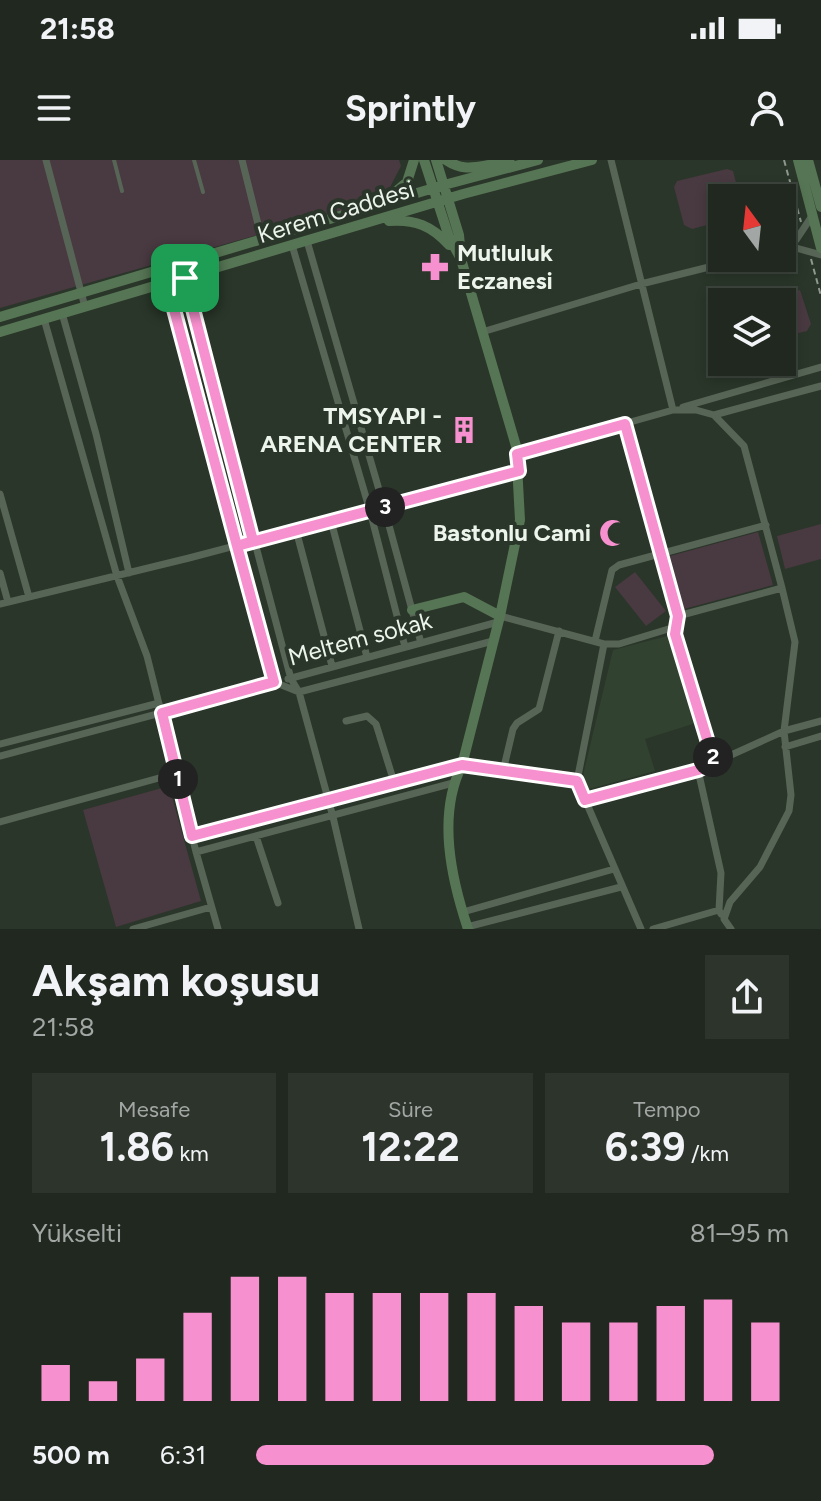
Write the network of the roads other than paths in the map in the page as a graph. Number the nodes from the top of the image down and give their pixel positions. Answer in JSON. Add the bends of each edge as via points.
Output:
{"nodes":[{"id":1,"x":46,"y":160,"type":"edge"},
{"id":2,"x":114,"y":160,"type":"edge"},
{"id":3,"x":194,"y":160,"type":"edge"},
{"id":4,"x":242,"y":160,"type":"edge"},
{"id":5,"x":414,"y":160,"type":"edge"},
{"id":6,"x":424,"y":160,"type":"edge"},
{"id":7,"x":436,"y":160,"type":"edge"},
{"id":8,"x":446,"y":160,"type":"edge"},
{"id":9,"x":538,"y":160,"type":"edge"},
{"id":10,"x":592,"y":160,"type":"edge"},
{"id":11,"x":611,"y":160,"type":"edge"},
{"id":12,"x":798,"y":160,"type":"edge"},
{"id":13,"x":808,"y":160,"type":"edge"},
{"id":14,"x":516,"y":166,"type":"junction"},
{"id":15,"x":438,"y":187,"type":"junction"},
{"id":16,"x":122,"y":191,"type":"dead end"},
{"id":17,"x":203,"y":192,"type":"dead end"},
{"id":18,"x":443,"y":200,"type":"junction"},
{"id":19,"x":372,"y":207,"type":"junction"},
{"id":20,"x":821,"y":207,"type":"edge"},
{"id":21,"x":812,"y":216,"type":"junction"},
{"id":22,"x":369,"y":223,"type":"junction"},
{"id":23,"x":796,"y":238,"type":"edge"},
{"id":24,"x":262,"y":240,"type":"junction"},
{"id":25,"x":307,"y":241,"type":"junction"},
{"id":26,"x":292,"y":245,"type":"junction"},
{"id":27,"x":821,"y":248,"type":"edge"},
{"id":28,"x":796,"y":249,"type":"edge"},
{"id":29,"x":821,"y":255,"type":"edge"},
{"id":30,"x":461,"y":259,"type":"junction"},
{"id":31,"x":708,"y":267,"type":"edge"},
{"id":32,"x":185,"y":278,"type":"junction"},
{"id":33,"x":167,"y":283,"type":"junction"},
{"id":34,"x":641,"y":284,"type":"junction"},
{"id":35,"x":81,"y":293,"type":"junction"},
{"id":36,"x":85,"y":307,"type":"junction"},
{"id":37,"x":62,"y":313,"type":"junction"},
{"id":38,"x":0,"y":317,"type":"edge"},
{"id":39,"x":44,"y":319,"type":"junction"},
{"id":40,"x":0,"y":332,"type":"edge"},
{"id":41,"x":482,"y":332,"type":"junction"},
{"id":42,"x":821,"y":367,"type":"edge"},
{"id":43,"x":821,"y":386,"type":"edge"},
{"id":44,"x":673,"y":410,"type":"junction"},
{"id":45,"x":714,"y":415,"type":"junction"},
{"id":46,"x":625,"y":424,"type":"junction"},
{"id":47,"x":517,"y":454,"type":"junction"},
{"id":48,"x":519,"y":471,"type":"junction"},
{"id":49,"x":0,"y":494,"type":"edge"},
{"id":50,"x":384,"y":507,"type":"junction"},
{"id":51,"x":370,"y":511,"type":"junction"},
{"id":52,"x":331,"y":521,"type":"junction"},
{"id":53,"x":766,"y":525,"type":"junction"},
{"id":54,"x":296,"y":530,"type":"junction"},
{"id":55,"x":253,"y":541,"type":"junction"},
{"id":56,"x":237,"y":546,"type":"junction"},
{"id":57,"x":662,"y":553,"type":"junction"},
{"id":58,"x":0,"y":573,"type":"edge"},
{"id":59,"x":129,"y":573,"type":"junction"},
{"id":60,"x":117,"y":576,"type":"junction"},
{"id":61,"x":782,"y":588,"type":"junction"},
{"id":62,"x":29,"y":597,"type":"junction"},
{"id":63,"x":4,"y":603,"type":"edge"},
{"id":64,"x":412,"y":610,"type":"junction"},
{"id":65,"x":678,"y":616,"type":"junction"},
{"id":66,"x":499,"y":619,"type":"junction"},
{"id":67,"x":675,"y":627,"type":"junction"},
{"id":68,"x":559,"y":631,"type":"junction"},
{"id":69,"x":493,"y":641,"type":"junction"},
{"id":70,"x":595,"y":641,"type":"junction"},
{"id":71,"x":421,"y":643,"type":"junction"},
{"id":72,"x":604,"y":644,"type":"junction"},
{"id":73,"x":405,"y":647,"type":"junction"},
{"id":74,"x":367,"y":657,"type":"junction"},
{"id":75,"x":332,"y":666,"type":"junction"},
{"id":76,"x":291,"y":679,"type":"junction"},
{"id":77,"x":274,"y":682,"type":"junction"},
{"id":78,"x":299,"y":692,"type":"junction"},
{"id":79,"x":159,"y":703,"type":"junction"},
{"id":80,"x":162,"y":713,"type":"junction"},
{"id":81,"x":346,"y":721,"type":"dead end"},
{"id":82,"x":821,"y":721,"type":"edge"},
{"id":83,"x":784,"y":731,"type":"junction"},
{"id":84,"x":821,"y":736,"type":"edge"},
{"id":85,"x":0,"y":744,"type":"edge"},
{"id":86,"x":785,"y":747,"type":"junction"},
{"id":87,"x":0,"y":756,"type":"edge"},
{"id":88,"x":714,"y":762,"type":"junction"},
{"id":89,"x":462,"y":765,"type":"junction"},
{"id":90,"x":698,"y":770,"type":"junction"},
{"id":91,"x":503,"y":771,"type":"junction"},
{"id":92,"x":177,"y":773,"type":"junction"},
{"id":93,"x":577,"y":781,"type":"junction"},
{"id":94,"x":394,"y":782,"type":"junction"},
{"id":95,"x":453,"y":783,"type":"junction"},
{"id":96,"x":327,"y":800,"type":"junction"},
{"id":97,"x":585,"y":800,"type":"junction"},
{"id":98,"x":333,"y":817,"type":"junction"},
{"id":99,"x":0,"y":822,"type":"edge"},
{"id":100,"x":192,"y":836,"type":"junction"},
{"id":101,"x":256,"y":836,"type":"junction"},
{"id":102,"x":196,"y":852,"type":"junction"},
{"id":103,"x":614,"y":869,"type":"junction"},
{"id":104,"x":621,"y":887,"type":"junction"},
{"id":105,"x":278,"y":903,"type":"dead end"},
{"id":106,"x":211,"y":907,"type":"junction"},
{"id":107,"x":719,"y":910,"type":"junction"},
{"id":108,"x":463,"y":912,"type":"junction"},
{"id":109,"x":724,"y":919,"type":"junction"},
{"id":110,"x":133,"y":929,"type":"edge"},
{"id":111,"x":218,"y":929,"type":"edge"},
{"id":112,"x":359,"y":929,"type":"edge"},
{"id":113,"x":466,"y":929,"type":"edge"},
{"id":114,"x":641,"y":929,"type":"edge"},
{"id":115,"x":653,"y":929,"type":"edge"},
{"id":116,"x":731,"y":929,"type":"edge"}],
"edges":[{"from":1,"to":35,"type":"street"},
{"from":2,"to":16,"type":"lane"},
{"from":3,"to":17,"type":"lane"},
{"from":4,"to":24,"type":"street"},
{"from":5,"to":19,"type":"street","via":[[403,187]]},
{"from":6,"to":15,"type":"street"},
{"from":7,"to":15,"type":"street"},
{"from":8,"to":14,"type":"street","via":[[464,169]]},
{"from":9,"to":14,"type":"street","name":"Kerem Caddesi"},
{"from":10,"to":18,"type":"street","name":"Kerem Caddesi"},
{"from":11,"to":34,"type":"street"},
{"from":12,"to":21,"type":"street"},
{"from":13,"to":20,"type":"street"},
{"from":14,"to":15,"type":"street","name":"Kerem Caddesi"},
{"from":15,"to":18,"type":"street"},
{"from":15,"to":19,"type":"street","name":"Kerem Caddesi"},
{"from":18,"to":22,"type":"street","name":"Kerem Caddesi"},
{"from":18,"to":30,"type":"street","via":[[449,237]]},
{"from":19,"to":24,"type":"street","name":"Kerem Caddesi"},
{"from":21,"to":23,"type":"street"},
{"from":21,"to":27,"type":"street"},
{"from":22,"to":25,"type":"street","name":"Kerem Caddesi"},
{"from":22,"to":30,"type":"street","via":[[416,221],[439,234]]},
{"from":24,"to":35,"type":"street","name":"Kerem Caddesi"},
{"from":25,"to":26,"type":"street","name":"Kerem Caddesi"},
{"from":25,"to":50,"type":"street"},
{"from":26,"to":32,"type":"street","name":"Kerem Caddesi"},
{"from":26,"to":51,"type":"street"},
{"from":28,"to":29,"type":"street"},
{"from":30,"to":41,"type":"street"},
{"from":31,"to":34,"type":"street"},
{"from":32,"to":33,"type":"street","name":"Kerem Caddesi"},
{"from":32,"to":55,"type":"street"},
{"from":33,"to":36,"type":"street","name":"Kerem Caddesi"},
{"from":33,"to":56,"type":"street"},
{"from":34,"to":41,"type":"street"},
{"from":34,"to":44,"type":"street"},
{"from":35,"to":36,"type":"street"},
{"from":35,"to":38,"type":"street","name":"Kerem Caddesi"},
{"from":36,"to":37,"type":"street","name":"Kerem Caddesi"},
{"from":37,"to":39,"type":"street","name":"Kerem Caddesi"},
{"from":37,"to":59,"type":"street"},
{"from":39,"to":40,"type":"street","name":"Kerem Caddesi"},
{"from":39,"to":60,"type":"street"},
{"from":41,"to":47,"type":"street"},
{"from":42,"to":44,"type":"street"},
{"from":43,"to":45,"type":"street"},
{"from":44,"to":45,"type":"street"},
{"from":44,"to":46,"type":"street"},
{"from":45,"to":53,"type":"street","via":[[744,446]]},
{"from":46,"to":47,"type":"street"},
{"from":46,"to":57,"type":"street"},
{"from":47,"to":48,"type":"street"},
{"from":48,"to":50,"type":"street"},
{"from":48,"to":66,"type":"street","via":[[520,520]]},
{"from":49,"to":62,"type":"street"},
{"from":50,"to":51,"type":"street"},
{"from":50,"to":64,"type":"street"},
{"from":51,"to":52,"type":"street"},
{"from":51,"to":73,"type":"street"},
{"from":52,"to":54,"type":"street"},
{"from":52,"to":74,"type":"street"},
{"from":53,"to":57,"type":"street"},
{"from":53,"to":61,"type":"street"},
{"from":54,"to":55,"type":"street"},
{"from":54,"to":75,"type":"street"},
{"from":55,"to":56,"type":"street"},
{"from":55,"to":76,"type":"street"},
{"from":56,"to":59,"type":"street"},
{"from":56,"to":77,"type":"street"},
{"from":57,"to":65,"type":"street"},
{"from":57,"to":70,"type":"street","via":[[612,570]]},
{"from":58,"to":63,"type":"street"},
{"from":59,"to":60,"type":"street"},
{"from":60,"to":62,"type":"street"},
{"from":60,"to":79,"type":"street"},
{"from":61,"to":65,"type":"street"},
{"from":61,"to":83,"type":"street","via":[[795,642]]},
{"from":62,"to":63,"type":"street"},
{"from":64,"to":66,"type":"street","via":[[464,597]]},
{"from":64,"to":71,"type":"street"},
{"from":65,"to":67,"type":"street"},
{"from":66,"to":68,"type":"street"},
{"from":66,"to":69,"type":"street"},
{"from":66,"to":71,"type":"street","name":"Meltem sokak"},
{"from":67,"to":72,"type":"street"},
{"from":67,"to":88,"type":"street"},
{"from":68,"to":70,"type":"street"},
{"from":68,"to":91,"type":"street","via":[[539,709],[513,729]]},
{"from":69,"to":78,"type":"street","name":"Meltem sokak"},
{"from":69,"to":89,"type":"street"},
{"from":70,"to":72,"type":"street"},
{"from":71,"to":73,"type":"street","name":"Meltem sokak"},
{"from":72,"to":93,"type":"street"},
{"from":73,"to":74,"type":"street","name":"Meltem sokak"},
{"from":74,"to":75,"type":"street","name":"Meltem sokak"},
{"from":75,"to":76,"type":"street","name":"Meltem sokak"},
{"from":76,"to":77,"type":"street","name":"Meltem sokak"},
{"from":76,"to":78,"type":"street"},
{"from":77,"to":78,"type":"street"},
{"from":77,"to":80,"type":"street","name":"Meltem sokak"},
{"from":78,"to":96,"type":"street"},
{"from":79,"to":80,"type":"street"},
{"from":79,"to":85,"type":"street"},
{"from":80,"to":87,"type":"street","name":"Meltem sokak"},
{"from":80,"to":92,"type":"street"},
{"from":81,"to":94,"type":"street","via":[[367,716],[376,724]]},
{"from":82,"to":83,"type":"street"},
{"from":83,"to":86,"type":"street"},
{"from":83,"to":88,"type":"street"},
{"from":84,"to":86,"type":"street"},
{"from":86,"to":109,"type":"street","via":[[789,811],[760,867],[730,902]]},
{"from":88,"to":90,"type":"street"},
{"from":89,"to":91,"type":"street"},
{"from":89,"to":94,"type":"street"},
{"from":89,"to":95,"type":"street"},
{"from":90,"to":97,"type":"street"},
{"from":90,"to":107,"type":"street","via":[[721,873]]},
{"from":91,"to":93,"type":"street"},
{"from":92,"to":99,"type":"street"},
{"from":92,"to":100,"type":"street"},
{"from":93,"to":97,"type":"street"},
{"from":94,"to":96,"type":"street"},
{"from":95,"to":98,"type":"street"},
{"from":95,"to":108,"type":"street","via":[[448,842]]},
{"from":96,"to":98,"type":"street"},
{"from":96,"to":100,"type":"street"},
{"from":97,"to":103,"type":"street"},
{"from":98,"to":101,"type":"street"},
{"from":98,"to":112,"type":"street"},
{"from":100,"to":102,"type":"street"},
{"from":101,"to":102,"type":"street"},
{"from":101,"to":105,"type":"street"},
{"from":102,"to":106,"type":"street"},
{"from":103,"to":104,"type":"street"},
{"from":103,"to":108,"type":"street"},
{"from":104,"to":113,"type":"street"},
{"from":104,"to":114,"type":"street"},
{"from":106,"to":110,"type":"street"},
{"from":106,"to":111,"type":"street"},
{"from":107,"to":109,"type":"street"},
{"from":107,"to":115,"type":"street"},
{"from":108,"to":113,"type":"street"},
{"from":109,"to":116,"type":"street"}]}
